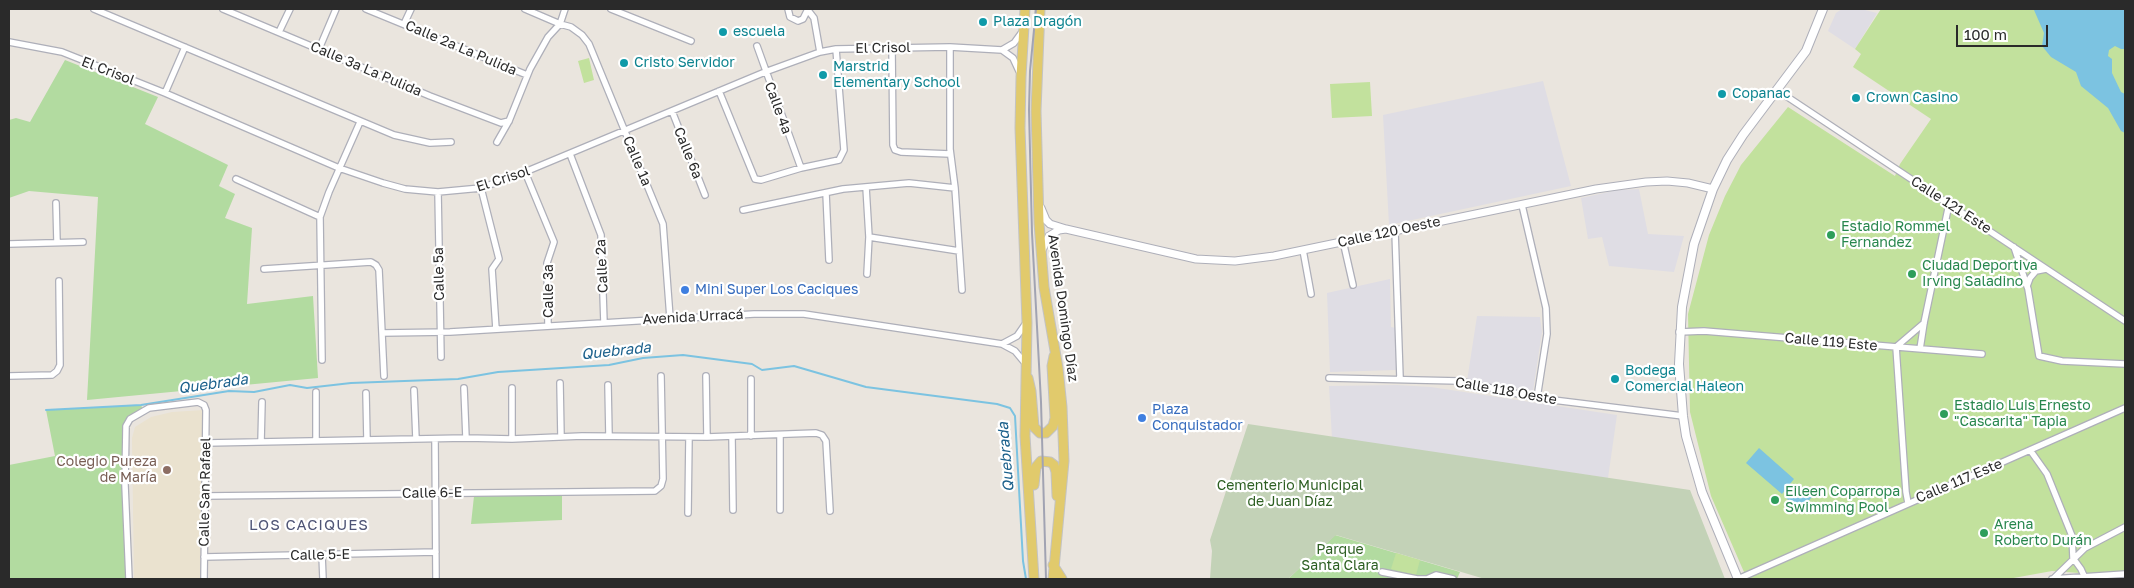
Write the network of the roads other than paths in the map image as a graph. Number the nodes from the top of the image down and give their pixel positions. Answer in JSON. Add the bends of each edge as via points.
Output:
{"nodes":[{"id":1,"x":94,"y":9,"type":"edge"},
{"id":2,"x":223,"y":9,"type":"edge"},
{"id":3,"x":243,"y":9,"type":"edge"},
{"id":4,"x":290,"y":9,"type":"edge"},
{"id":5,"x":336,"y":9,"type":"edge"},
{"id":6,"x":366,"y":9,"type":"edge"},
{"id":7,"x":410,"y":9,"type":"edge"},
{"id":8,"x":525,"y":9,"type":"edge"},
{"id":9,"x":565,"y":9,"type":"edge"},
{"id":10,"x":611,"y":9,"type":"edge"},
{"id":11,"x":788,"y":9,"type":"edge"},
{"id":12,"x":1025,"y":9,"type":"edge"},
{"id":13,"x":1040,"y":9,"type":"edge"},
{"id":14,"x":1823,"y":9,"type":"edge"},
{"id":15,"x":807,"y":10,"type":"edge"},
{"id":16,"x":240,"y":15,"type":"junction"},
{"id":17,"x":404,"y":24,"type":"junction"},
{"id":18,"x":560,"y":24,"type":"junction"},
{"id":19,"x":1024,"y":25,"type":"junction"},
{"id":20,"x":279,"y":32,"type":"junction"},
{"id":21,"x":691,"y":41,"type":"dead end"},
{"id":22,"x":9,"y":42,"type":"edge"},
{"id":23,"x":757,"y":46,"type":"dead end"},
{"id":24,"x":185,"y":47,"type":"junction"},
{"id":25,"x":950,"y":47,"type":"junction"},
{"id":26,"x":892,"y":48,"type":"junction"},
{"id":27,"x":319,"y":49,"type":"junction"},
{"id":28,"x":836,"y":49,"type":"junction"},
{"id":29,"x":1002,"y":50,"type":"junction"},
{"id":30,"x":820,"y":52,"type":"junction"},
{"id":31,"x":765,"y":72,"type":"junction"},
{"id":32,"x":527,"y":75,"type":"junction"},
{"id":33,"x":1021,"y":77,"type":"junction"},
{"id":34,"x":1777,"y":90,"type":"junction"},
{"id":35,"x":720,"y":91,"type":"junction"},
{"id":36,"x":165,"y":92,"type":"junction"},
{"id":37,"x":672,"y":111,"type":"junction"},
{"id":38,"x":510,"y":121,"type":"junction"},
{"id":39,"x":360,"y":122,"type":"junction"},
{"id":40,"x":624,"y":130,"type":"junction"},
{"id":41,"x":451,"y":142,"type":"dead end"},
{"id":42,"x":497,"y":142,"type":"dead end"},
{"id":43,"x":570,"y":154,"type":"junction"},
{"id":44,"x":950,"y":154,"type":"junction"},
{"id":45,"x":339,"y":168,"type":"junction"},
{"id":46,"x":800,"y":168,"type":"junction"},
{"id":47,"x":525,"y":172,"type":"junction"},
{"id":48,"x":236,"y":179,"type":"dead end"},
{"id":49,"x":866,"y":187,"type":"junction"},
{"id":50,"x":481,"y":188,"type":"junction"},
{"id":51,"x":955,"y":188,"type":"junction"},
{"id":52,"x":1713,"y":189,"type":"junction"},
{"id":53,"x":438,"y":192,"type":"junction"},
{"id":54,"x":826,"y":193,"type":"junction"},
{"id":55,"x":705,"y":195,"type":"dead end"},
{"id":56,"x":1039,"y":196,"type":"junction"},
{"id":57,"x":56,"y":203,"type":"dead end"},
{"id":58,"x":1949,"y":204,"type":"junction"},
{"id":59,"x":1522,"y":205,"type":"junction"},
{"id":60,"x":744,"y":210,"type":"dead end"},
{"id":61,"x":320,"y":217,"type":"junction"},
{"id":62,"x":1066,"y":229,"type":"junction"},
{"id":63,"x":1395,"y":230,"type":"junction"},
{"id":64,"x":869,"y":237,"type":"junction"},
{"id":65,"x":1343,"y":241,"type":"junction"},
{"id":66,"x":57,"y":242,"type":"junction"},
{"id":67,"x":83,"y":242,"type":"dead end"},
{"id":68,"x":9,"y":244,"type":"edge"},
{"id":69,"x":2014,"y":247,"type":"junction"},
{"id":70,"x":1303,"y":250,"type":"junction"},
{"id":71,"x":959,"y":251,"type":"junction"},
{"id":72,"x":1041,"y":255,"type":"junction"},
{"id":73,"x":829,"y":260,"type":"dead end"},
{"id":74,"x":320,"y":264,"type":"junction"},
{"id":75,"x":264,"y":269,"type":"dead end"},
{"id":76,"x":2046,"y":269,"type":"junction"},
{"id":77,"x":868,"y":274,"type":"dead end"},
{"id":78,"x":59,"y":281,"type":"dead end"},
{"id":79,"x":1353,"y":285,"type":"dead end"},
{"id":80,"x":2027,"y":286,"type":"junction"},
{"id":81,"x":962,"y":290,"type":"dead end"},
{"id":82,"x":1312,"y":294,"type":"dead end"},
{"id":83,"x":670,"y":318,"type":"junction"},
{"id":84,"x":2125,"y":321,"type":"edge"},
{"id":85,"x":604,"y":323,"type":"junction"},
{"id":86,"x":1027,"y":323,"type":"junction"},
{"id":87,"x":1924,"y":323,"type":"junction"},
{"id":88,"x":548,"y":326,"type":"junction"},
{"id":89,"x":496,"y":329,"type":"junction"},
{"id":90,"x":440,"y":332,"type":"junction"},
{"id":91,"x":1679,"y":332,"type":"junction"},
{"id":92,"x":382,"y":333,"type":"junction"},
{"id":93,"x":1002,"y":344,"type":"junction"},
{"id":94,"x":1055,"y":348,"type":"junction"},
{"id":95,"x":1896,"y":348,"type":"junction"},
{"id":96,"x":1920,"y":349,"type":"junction"},
{"id":97,"x":1982,"y":354,"type":"dead end"},
{"id":98,"x":441,"y":356,"type":"dead end"},
{"id":99,"x":322,"y":360,"type":"dead end"},
{"id":100,"x":1025,"y":363,"type":"junction"},
{"id":101,"x":2125,"y":364,"type":"edge"},
{"id":102,"x":9,"y":376,"type":"edge"},
{"id":103,"x":384,"y":376,"type":"dead end"},
{"id":104,"x":661,"y":376,"type":"dead end"},
{"id":105,"x":706,"y":376,"type":"dead end"},
{"id":106,"x":1329,"y":378,"type":"dead end"},
{"id":107,"x":1400,"y":378,"type":"junction"},
{"id":108,"x":751,"y":379,"type":"dead end"},
{"id":109,"x":560,"y":384,"type":"dead end"},
{"id":110,"x":608,"y":385,"type":"dead end"},
{"id":111,"x":464,"y":388,"type":"dead end"},
{"id":112,"x":512,"y":388,"type":"dead end"},
{"id":113,"x":414,"y":390,"type":"dead end"},
{"id":114,"x":316,"y":392,"type":"dead end"},
{"id":115,"x":366,"y":393,"type":"dead end"},
{"id":116,"x":1537,"y":398,"type":"junction"},
{"id":117,"x":262,"y":402,"type":"dead end"},
{"id":118,"x":2125,"y":408,"type":"edge"},
{"id":119,"x":1683,"y":416,"type":"junction"},
{"id":120,"x":608,"y":436,"type":"junction"},
{"id":121,"x":662,"y":436,"type":"junction"},
{"id":122,"x":751,"y":436,"type":"junction"},
{"id":123,"x":780,"y":436,"type":"junction"},
{"id":124,"x":561,"y":437,"type":"junction"},
{"id":125,"x":689,"y":437,"type":"junction"},
{"id":126,"x":707,"y":437,"type":"junction"},
{"id":127,"x":732,"y":437,"type":"junction"},
{"id":128,"x":435,"y":438,"type":"junction"},
{"id":129,"x":466,"y":438,"type":"junction"},
{"id":130,"x":416,"y":439,"type":"junction"},
{"id":131,"x":512,"y":439,"type":"junction"},
{"id":132,"x":367,"y":440,"type":"junction"},
{"id":133,"x":316,"y":441,"type":"junction"},
{"id":134,"x":261,"y":442,"type":"junction"},
{"id":135,"x":206,"y":443,"type":"junction"},
{"id":136,"x":2030,"y":450,"type":"junction"},
{"id":137,"x":436,"y":493,"type":"junction"},
{"id":138,"x":205,"y":496,"type":"junction"},
{"id":139,"x":1908,"y":503,"type":"junction"},
{"id":140,"x":732,"y":510,"type":"dead end"},
{"id":141,"x":780,"y":510,"type":"dead end"},
{"id":142,"x":830,"y":511,"type":"dead end"},
{"id":143,"x":688,"y":514,"type":"dead end"},
{"id":144,"x":2125,"y":527,"type":"edge"},
{"id":145,"x":436,"y":552,"type":"junction"},
{"id":146,"x":1055,"y":552,"type":"junction"},
{"id":147,"x":1034,"y":553,"type":"junction"},
{"id":148,"x":322,"y":556,"type":"junction"},
{"id":149,"x":204,"y":557,"type":"junction"},
{"id":150,"x":2073,"y":558,"type":"junction"},
{"id":151,"x":1053,"y":565,"type":"junction"},
{"id":152,"x":1382,"y":572,"type":"dead end"},
{"id":153,"x":2125,"y":574,"type":"edge"},
{"id":154,"x":2085,"y":578,"type":"junction"},
{"id":155,"x":129,"y":579,"type":"edge"},
{"id":156,"x":204,"y":579,"type":"edge"},
{"id":157,"x":322,"y":579,"type":"edge"},
{"id":158,"x":436,"y":579,"type":"edge"},
{"id":159,"x":1034,"y":579,"type":"edge"},
{"id":160,"x":1053,"y":579,"type":"edge"},
{"id":161,"x":1062,"y":579,"type":"edge"},
{"id":162,"x":1454,"y":579,"type":"edge"},
{"id":163,"x":1738,"y":579,"type":"edge"},
{"id":164,"x":2052,"y":579,"type":"edge"}],
"edges":[{"from":1,"to":24,"type":"street"},
{"from":2,"to":16,"type":"street","name":"Calle 3a La Pulida"},
{"from":3,"to":16,"type":"street"},
{"from":4,"to":20,"type":"street"},
{"from":5,"to":27,"type":"street"},
{"from":6,"to":17,"type":"street","name":"Calle 2a La Pulida"},
{"from":7,"to":17,"type":"street"},
{"from":8,"to":18,"type":"street","name":"Calle 1a"},
{"from":9,"to":18,"type":"street"},
{"from":10,"to":21,"type":"street"},
{"from":11,"to":15,"type":"street","via":[[790,17],[798,21],[803,19]]},
{"from":12,"to":19,"type":"main road","name":"Avenida Domingo Díaz"},
{"from":13,"to":56,"type":"main road","name":"Avenida Domingo Díaz","via":[[1036,111]]},
{"from":14,"to":34,"type":"main road","via":[[1806,51]]},
{"from":15,"to":30,"type":"street","via":[[814,18]]},
{"from":16,"to":20,"type":"street","name":"Calle 3a La Pulida"},
{"from":17,"to":32,"type":"street","name":"Calle 2a La Pulida"},
{"from":18,"to":32,"type":"street","via":[[548,37]]},
{"from":18,"to":40,"type":"street","name":"Calle 1a","via":[[571,27],[589,44]]},
{"from":19,"to":29,"type":"street","via":[[1019,38]]},
{"from":19,"to":33,"type":"main road","name":"Avenida Domingo Díaz"},
{"from":20,"to":27,"type":"street","name":"Calle 3a La Pulida"},
{"from":22,"to":36,"type":"street","name":"El Crisol","via":[[62,52]]},
{"from":23,"to":31,"type":"street","name":"Calle 4a"},
{"from":24,"to":36,"type":"street"},
{"from":24,"to":39,"type":"street"},
{"from":25,"to":26,"type":"street","name":"El Crisol"},
{"from":25,"to":29,"type":"street","name":"El Crisol"},
{"from":25,"to":44,"type":"street"},
{"from":26,"to":28,"type":"street","name":"El Crisol"},
{"from":26,"to":44,"type":"street","via":[[895,150]]},
{"from":27,"to":38,"type":"street","name":"Calle 3a La Pulida","via":[[501,123]]},
{"from":28,"to":30,"type":"street","name":"El Crisol"},
{"from":28,"to":46,"type":"street","via":[[844,150],[839,160]]},
{"from":29,"to":33,"type":"street","via":[[1013,58]]},
{"from":30,"to":31,"type":"street","name":"El Crisol"},
{"from":31,"to":35,"type":"street","name":"El Crisol"},
{"from":31,"to":46,"type":"street","name":"Calle 4a"},
{"from":32,"to":38,"type":"street"},
{"from":33,"to":86,"type":"main road","name":"Avenida Domingo Díaz"},
{"from":34,"to":52,"type":"main road","via":[[1728,160]]},
{"from":34,"to":58,"type":"street","name":"Calle 121 Este"},
{"from":35,"to":37,"type":"street","name":"El Crisol"},
{"from":35,"to":46,"type":"street","via":[[755,179]]},
{"from":36,"to":45,"type":"street","name":"El Crisol"},
{"from":37,"to":40,"type":"street","name":"El Crisol"},
{"from":37,"to":55,"type":"street","name":"Calle 6a"},
{"from":38,"to":42,"type":"street"},
{"from":39,"to":41,"type":"street","via":[[415,140]]},
{"from":39,"to":45,"type":"street"},
{"from":40,"to":43,"type":"street","name":"El Crisol"},
{"from":40,"to":83,"type":"street","name":"Calle 1a","via":[[663,224]]},
{"from":43,"to":47,"type":"street","name":"El Crisol"},
{"from":43,"to":85,"type":"street","name":"Calle 2a","via":[[601,234]]},
{"from":44,"to":51,"type":"street"},
{"from":45,"to":53,"type":"street","name":"El Crisol","via":[[405,189]]},
{"from":45,"to":61,"type":"street"},
{"from":47,"to":50,"type":"street","name":"El Crisol"},
{"from":47,"to":88,"type":"street","name":"Calle 3a","via":[[554,242],[547,263]]},
{"from":48,"to":61,"type":"street"},
{"from":49,"to":51,"type":"street","via":[[909,183]]},
{"from":49,"to":54,"type":"street"},
{"from":49,"to":64,"type":"street"},
{"from":50,"to":53,"type":"street","name":"El Crisol"},
{"from":50,"to":89,"type":"street","via":[[499,258],[492,269]]},
{"from":51,"to":71,"type":"street"},
{"from":52,"to":59,"type":"street","name":"Calle 120 Oeste","via":[[1688,183],[1646,182],[1596,188]]},
{"from":52,"to":91,"type":"main road","via":[[1694,244]]},
{"from":53,"to":90,"type":"street","name":"Calle 5a"},
{"from":54,"to":60,"type":"street"},
{"from":54,"to":73,"type":"street"},
{"from":56,"to":62,"type":"street","name":"Calle 120 Oeste","via":[[1046,220]]},
{"from":56,"to":72,"type":"main road","name":"Avenida Domingo Díaz"},
{"from":57,"to":66,"type":"street"},
{"from":58,"to":69,"type":"street","name":"Calle 121 Este"},
{"from":58,"to":87,"type":"street"},
{"from":59,"to":63,"type":"street","name":"Calle 120 Oeste"},
{"from":59,"to":116,"type":"street","via":[[1546,308],[1547,334]]},
{"from":61,"to":74,"type":"street"},
{"from":62,"to":70,"type":"street","name":"Calle 120 Oeste","via":[[1196,259],[1235,261]]},
{"from":62,"to":72,"type":"street","via":[[1049,236]]},
{"from":63,"to":65,"type":"street","name":"Calle 120 Oeste"},
{"from":63,"to":107,"type":"street"},
{"from":64,"to":71,"type":"street"},
{"from":64,"to":77,"type":"street"},
{"from":65,"to":70,"type":"street","name":"Calle 120 Oeste"},
{"from":65,"to":79,"type":"street"},
{"from":66,"to":67,"type":"street"},
{"from":66,"to":68,"type":"street"},
{"from":69,"to":76,"type":"street","name":"Calle 121 Este"},
{"from":69,"to":80,"type":"street"},
{"from":70,"to":82,"type":"street"},
{"from":71,"to":81,"type":"street"},
{"from":72,"to":94,"type":"main road","name":"Avenida Domingo Díaz"},
{"from":74,"to":75,"type":"street"},
{"from":74,"to":92,"type":"street","via":[[371,262],[376,265],[379,270]]},
{"from":74,"to":99,"type":"street"},
{"from":76,"to":80,"type":"street","via":[[2036,271]]},
{"from":76,"to":84,"type":"street","name":"Calle 121 Este"},
{"from":78,"to":102,"type":"street","via":[[60,365],[57,371],[52,375]]},
{"from":80,"to":101,"type":"street","via":[[2040,356],[2062,361]]},
{"from":83,"to":85,"type":"street","name":"Avenida Urracá"},
{"from":83,"to":93,"type":"street","name":"Avenida Urracá","via":[[804,314]]},
{"from":85,"to":88,"type":"street","name":"Avenida Urracá"},
{"from":86,"to":93,"type":"street","via":[[1017,336]]},
{"from":86,"to":100,"type":"main road","name":"Avenida Domingo Díaz"},
{"from":87,"to":95,"type":"street"},
{"from":87,"to":96,"type":"street"},
{"from":88,"to":89,"type":"street","name":"Avenida Urracá"},
{"from":89,"to":90,"type":"street","name":"Avenida Urracá"},
{"from":90,"to":92,"type":"street","name":"Avenida Urracá"},
{"from":90,"to":98,"type":"street","name":"Calle 5a"},
{"from":91,"to":95,"type":"street","name":"Calle 119 Este","via":[[1704,331]]},
{"from":91,"to":119,"type":"main road"},
{"from":92,"to":103,"type":"street"},
{"from":93,"to":100,"type":"street","name":"Avenida Urracá","via":[[1015,351]]},
{"from":94,"to":100,"type":"main road","via":[[1052,366],[1055,418],[1054,426],[1046,433],[1040,433],[1034,427]]},
{"from":94,"to":146,"type":"main road","name":"Avenida Domingo Díaz","via":[[1064,461]]},
{"from":95,"to":96,"type":"street","name":"Calle 119 Este"},
{"from":95,"to":139,"type":"street"},
{"from":96,"to":97,"type":"street","name":"Calle 119 Este"},
{"from":100,"to":147,"type":"main road","name":"Avenida Domingo Díaz","via":[[1025,436]]},
{"from":104,"to":121,"type":"street"},
{"from":105,"to":126,"type":"street"},
{"from":106,"to":107,"type":"street","name":"Calle 118 Oeste"},
{"from":107,"to":116,"type":"street","name":"Calle 118 Oeste","via":[[1459,381]]},
{"from":108,"to":122,"type":"street"},
{"from":109,"to":124,"type":"street"},
{"from":110,"to":120,"type":"street"},
{"from":111,"to":129,"type":"street"},
{"from":112,"to":131,"type":"street"},
{"from":113,"to":130,"type":"street"},
{"from":114,"to":133,"type":"street"},
{"from":115,"to":132,"type":"street"},
{"from":116,"to":119,"type":"street","name":"Calle 118 Oeste"},
{"from":117,"to":134,"type":"street"},
{"from":118,"to":136,"type":"street","name":"Calle 117 Este"},
{"from":119,"to":163,"type":"main road","via":[[1694,468]]},
{"from":120,"to":121,"type":"street"},
{"from":120,"to":124,"type":"street"},
{"from":121,"to":125,"type":"street"},
{"from":121,"to":137,"type":"street","name":"Calle 6-E","via":[[663,483],[652,491]]},
{"from":122,"to":123,"type":"street"},
{"from":122,"to":127,"type":"street"},
{"from":123,"to":141,"type":"street"},
{"from":123,"to":142,"type":"street","via":[[822,435],[826,441]]},
{"from":124,"to":131,"type":"street"},
{"from":125,"to":126,"type":"street"},
{"from":125,"to":143,"type":"street"},
{"from":126,"to":127,"type":"street"},
{"from":127,"to":140,"type":"street"},
{"from":128,"to":129,"type":"street"},
{"from":128,"to":130,"type":"street"},
{"from":128,"to":137,"type":"street"},
{"from":129,"to":131,"type":"street"},
{"from":130,"to":132,"type":"street"},
{"from":132,"to":133,"type":"street"},
{"from":133,"to":134,"type":"street"},
{"from":134,"to":135,"type":"street"},
{"from":135,"to":138,"type":"street","name":"Calle San Rafael"},
{"from":135,"to":155,"type":"street","name":"Calle San Rafael","via":[[206,410],[198,402],[148,408],[130,419],[126,426]]},
{"from":136,"to":139,"type":"street","name":"Calle 117 Este"},
{"from":136,"to":150,"type":"street","via":[[2047,474],[2072,536]]},
{"from":137,"to":138,"type":"street","name":"Calle 6-E"},
{"from":137,"to":145,"type":"street"},
{"from":138,"to":149,"type":"street","name":"Calle San Rafael"},
{"from":139,"to":163,"type":"street","name":"Calle 117 Este"},
{"from":144,"to":150,"type":"street"},
{"from":145,"to":148,"type":"street","name":"Calle 5-E"},
{"from":145,"to":158,"type":"street"},
{"from":146,"to":147,"type":"main road","via":[[1056,472],[1054,465],[1045,460],[1036,467],[1034,475]]},
{"from":146,"to":151,"type":"main road","name":"Avenida Domingo Díaz"},
{"from":147,"to":159,"type":"main road","name":"Avenida Domingo Díaz"},
{"from":148,"to":149,"type":"street","name":"Calle 5-E"},
{"from":148,"to":157,"type":"street"},
{"from":149,"to":156,"type":"street","name":"Calle San Rafael"},
{"from":150,"to":154,"type":"street"},
{"from":150,"to":164,"type":"street"},
{"from":151,"to":160,"type":"main road","name":"Avenida Domingo Díaz"},
{"from":151,"to":161,"type":"main road"},
{"from":152,"to":162,"type":"street","via":[[1417,579],[1436,575]]},
{"from":153,"to":154,"type":"street"},
{"from":154,"to":164,"type":"street"}]}
